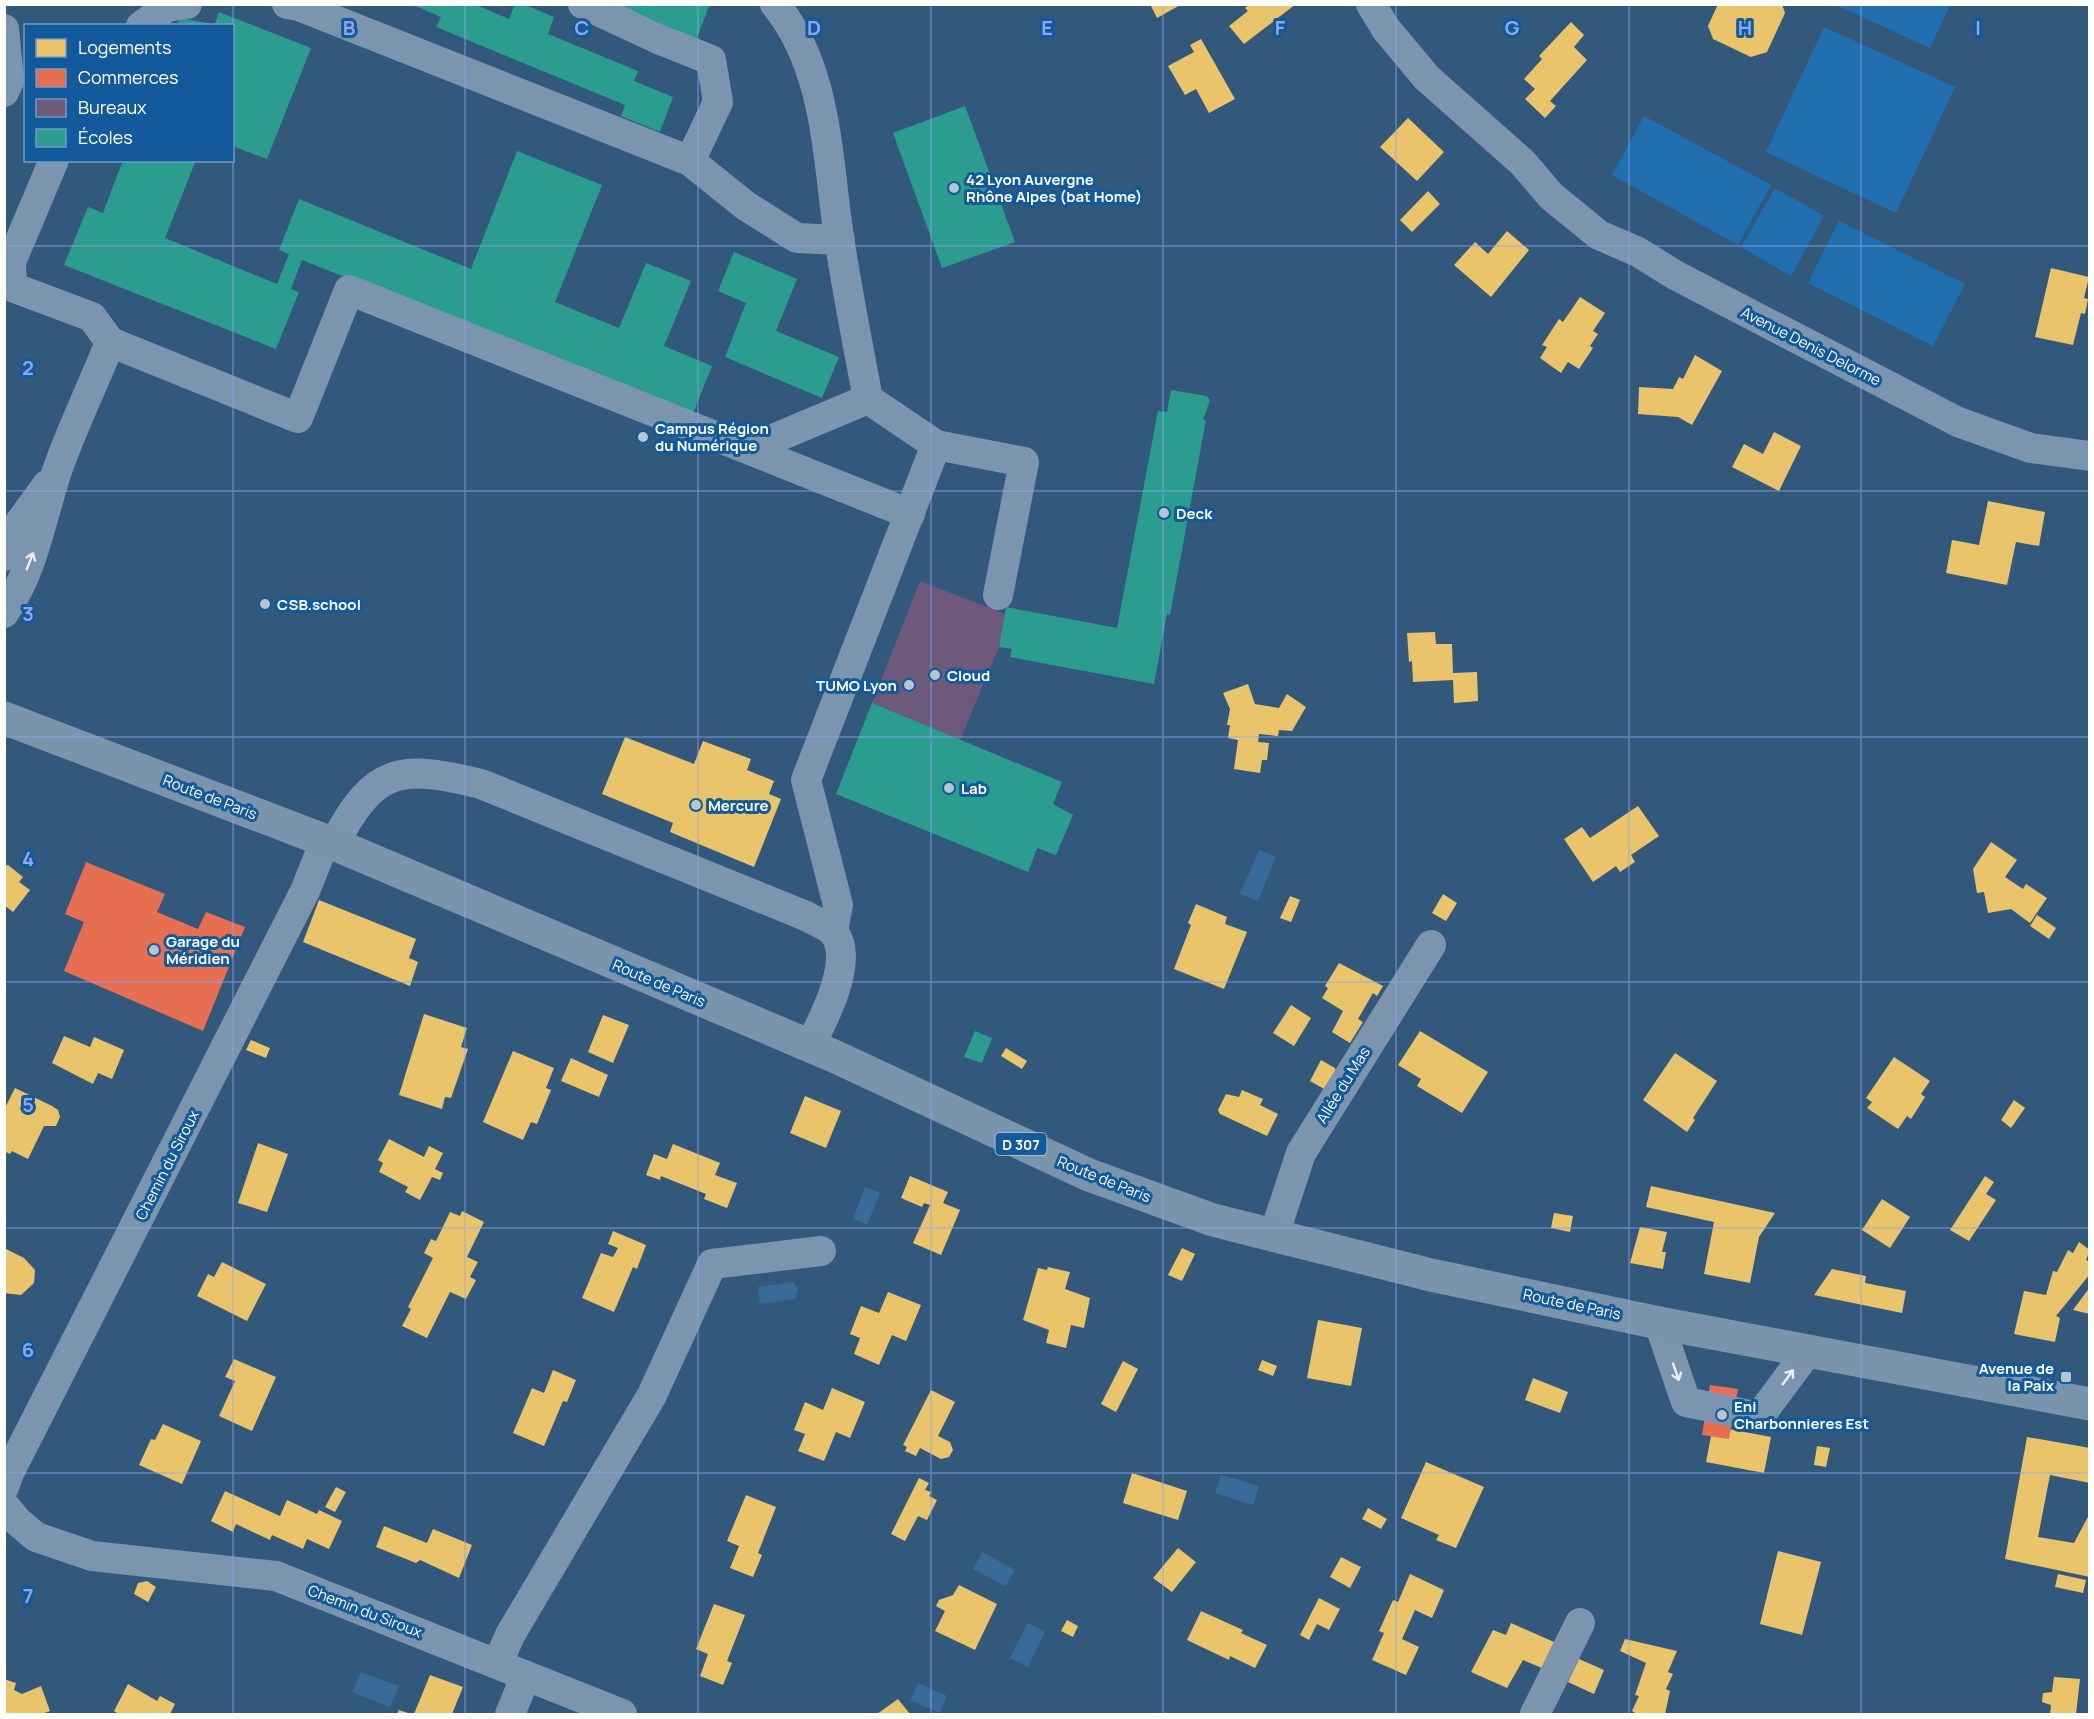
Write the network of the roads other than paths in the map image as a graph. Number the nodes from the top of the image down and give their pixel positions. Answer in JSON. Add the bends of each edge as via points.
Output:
{"nodes":[{"id":1,"x":187,"y":4,"type":"edge"},
{"id":2,"x":287,"y":4,"type":"edge"},
{"id":3,"x":583,"y":4,"type":"edge"},
{"id":4,"x":775,"y":4,"type":"edge"},
{"id":5,"x":1371,"y":4,"type":"edge"},
{"id":6,"x":144,"y":24,"type":"edge"},
{"id":7,"x":4,"y":29,"type":"edge"},
{"id":8,"x":4,"y":92,"type":"edge"},
{"id":9,"x":690,"y":161,"type":"junction"},
{"id":10,"x":53,"y":162,"type":"edge"},
{"id":11,"x":840,"y":240,"type":"junction"},
{"id":12,"x":110,"y":342,"type":"junction"},
{"id":13,"x":868,"y":399,"type":"junction"},
{"id":14,"x":936,"y":445,"type":"junction"},
{"id":15,"x":2088,"y":447,"type":"edge"},
{"id":16,"x":749,"y":449,"type":"junction"},
{"id":17,"x":57,"y":471,"type":"junction"},
{"id":18,"x":910,"y":514,"type":"junction"},
{"id":19,"x":4,"y":556,"type":"edge"},
{"id":20,"x":999,"y":595,"type":"dead end"},
{"id":21,"x":4,"y":613,"type":"edge"},
{"id":22,"x":4,"y":717,"type":"edge"},
{"id":23,"x":329,"y":842,"type":"junction"},
{"id":24,"x":833,"y":932,"type":"junction"},
{"id":25,"x":1431,"y":945,"type":"dead end"},
{"id":26,"x":810,"y":1046,"type":"junction"},
{"id":27,"x":1274,"y":1235,"type":"junction"},
{"id":28,"x":821,"y":1251,"type":"dead end"},
{"id":29,"x":1659,"y":1323,"type":"junction"},
{"id":30,"x":1808,"y":1351,"type":"junction"},
{"id":31,"x":2090,"y":1404,"type":"edge"},
{"id":32,"x":4,"y":1487,"type":"edge"},
{"id":33,"x":4,"y":1505,"type":"edge"},
{"id":34,"x":1580,"y":1623,"type":"dead end"},
{"id":35,"x":498,"y":1663,"type":"junction"},
{"id":36,"x":526,"y":1676,"type":"junction"},
{"id":37,"x":510,"y":1714,"type":"edge"},
{"id":38,"x":622,"y":1714,"type":"edge"},
{"id":39,"x":1535,"y":1714,"type":"edge"}],
"edges":[{"from":1,"to":6,"type":"street","via":[[167,7]]},
{"from":2,"to":9,"type":"street"},
{"from":3,"to":9,"type":"street","via":[[711,60],[718,102]]},
{"from":4,"to":11,"type":"street","via":[[791,24],[818,86]]},
{"from":5,"to":15,"type":"street","name":"Avenue Denis Delorme","via":[[1427,78],[1523,163],[1581,197],[1637,251],[1675,275],[1947,417],[2031,448]]},
{"from":7,"to":8,"type":"street","via":[[9,81]]},
{"from":9,"to":11,"type":"street","via":[[746,206],[797,238]]},
{"from":10,"to":12,"type":"street","via":[[11,262],[12,286],[92,317]]},
{"from":11,"to":13,"type":"street"},
{"from":12,"to":16,"type":"street","via":[[298,418],[349,290]]},
{"from":12,"to":17,"type":"street"},
{"from":13,"to":14,"type":"street"},
{"from":13,"to":16,"type":"street"},
{"from":14,"to":18,"type":"street"},
{"from":14,"to":20,"type":"street","via":[[1024,462]]},
{"from":16,"to":18,"type":"street"},
{"from":17,"to":19,"type":"street","via":[[17,526]]},
{"from":21,"to":17,"type":"street","one_way":true,"via":[[17,594],[40,534]]},
{"from":18,"to":24,"type":"street","via":[[806,780],[838,905]]},
{"from":22,"to":23,"type":"main road","name":"Route de Paris","number":"D 307"},
{"from":23,"to":24,"type":"street","name":"Chemin du Siroux","via":[[371,789],[400,774],[435,772],[481,784],[806,916]]},
{"from":23,"to":26,"type":"main road","name":"Route de Paris","number":"D 307"},
{"from":23,"to":32,"type":"street","name":"Chemin du Siroux"},
{"from":24,"to":26,"type":"street","via":[[840,946],[840,968],[831,1003]]},
{"from":25,"to":27,"type":"street","name":"Allée du Mas","via":[[1301,1153]]},
{"from":26,"to":27,"type":"main road","name":"Route de Paris","number":"D 307","via":[[1089,1175],[1213,1220]]},
{"from":27,"to":29,"type":"main road","name":"Route de Paris","number":"D 307","via":[[1431,1275]]},
{"from":28,"to":35,"type":"street","via":[[712,1264],[652,1395],[510,1635]]},
{"from":29,"to":30,"type":"main road","name":"Route de Paris","number":"D 307"},
{"from":29,"to":30,"type":"street","one_way":true,"via":[[1686,1402],[1759,1417]]},
{"from":30,"to":31,"type":"main road","name":"Route de Paris","number":"D 307"},
{"from":33,"to":35,"type":"street","name":"Chemin du Siroux","via":[[36,1537],[92,1556],[276,1576]]},
{"from":34,"to":39,"type":"street"},
{"from":35,"to":36,"type":"street","name":"Chemin du Siroux"},
{"from":36,"to":37,"type":"street"},
{"from":36,"to":38,"type":"street","name":"Chemin du Siroux"}]}
